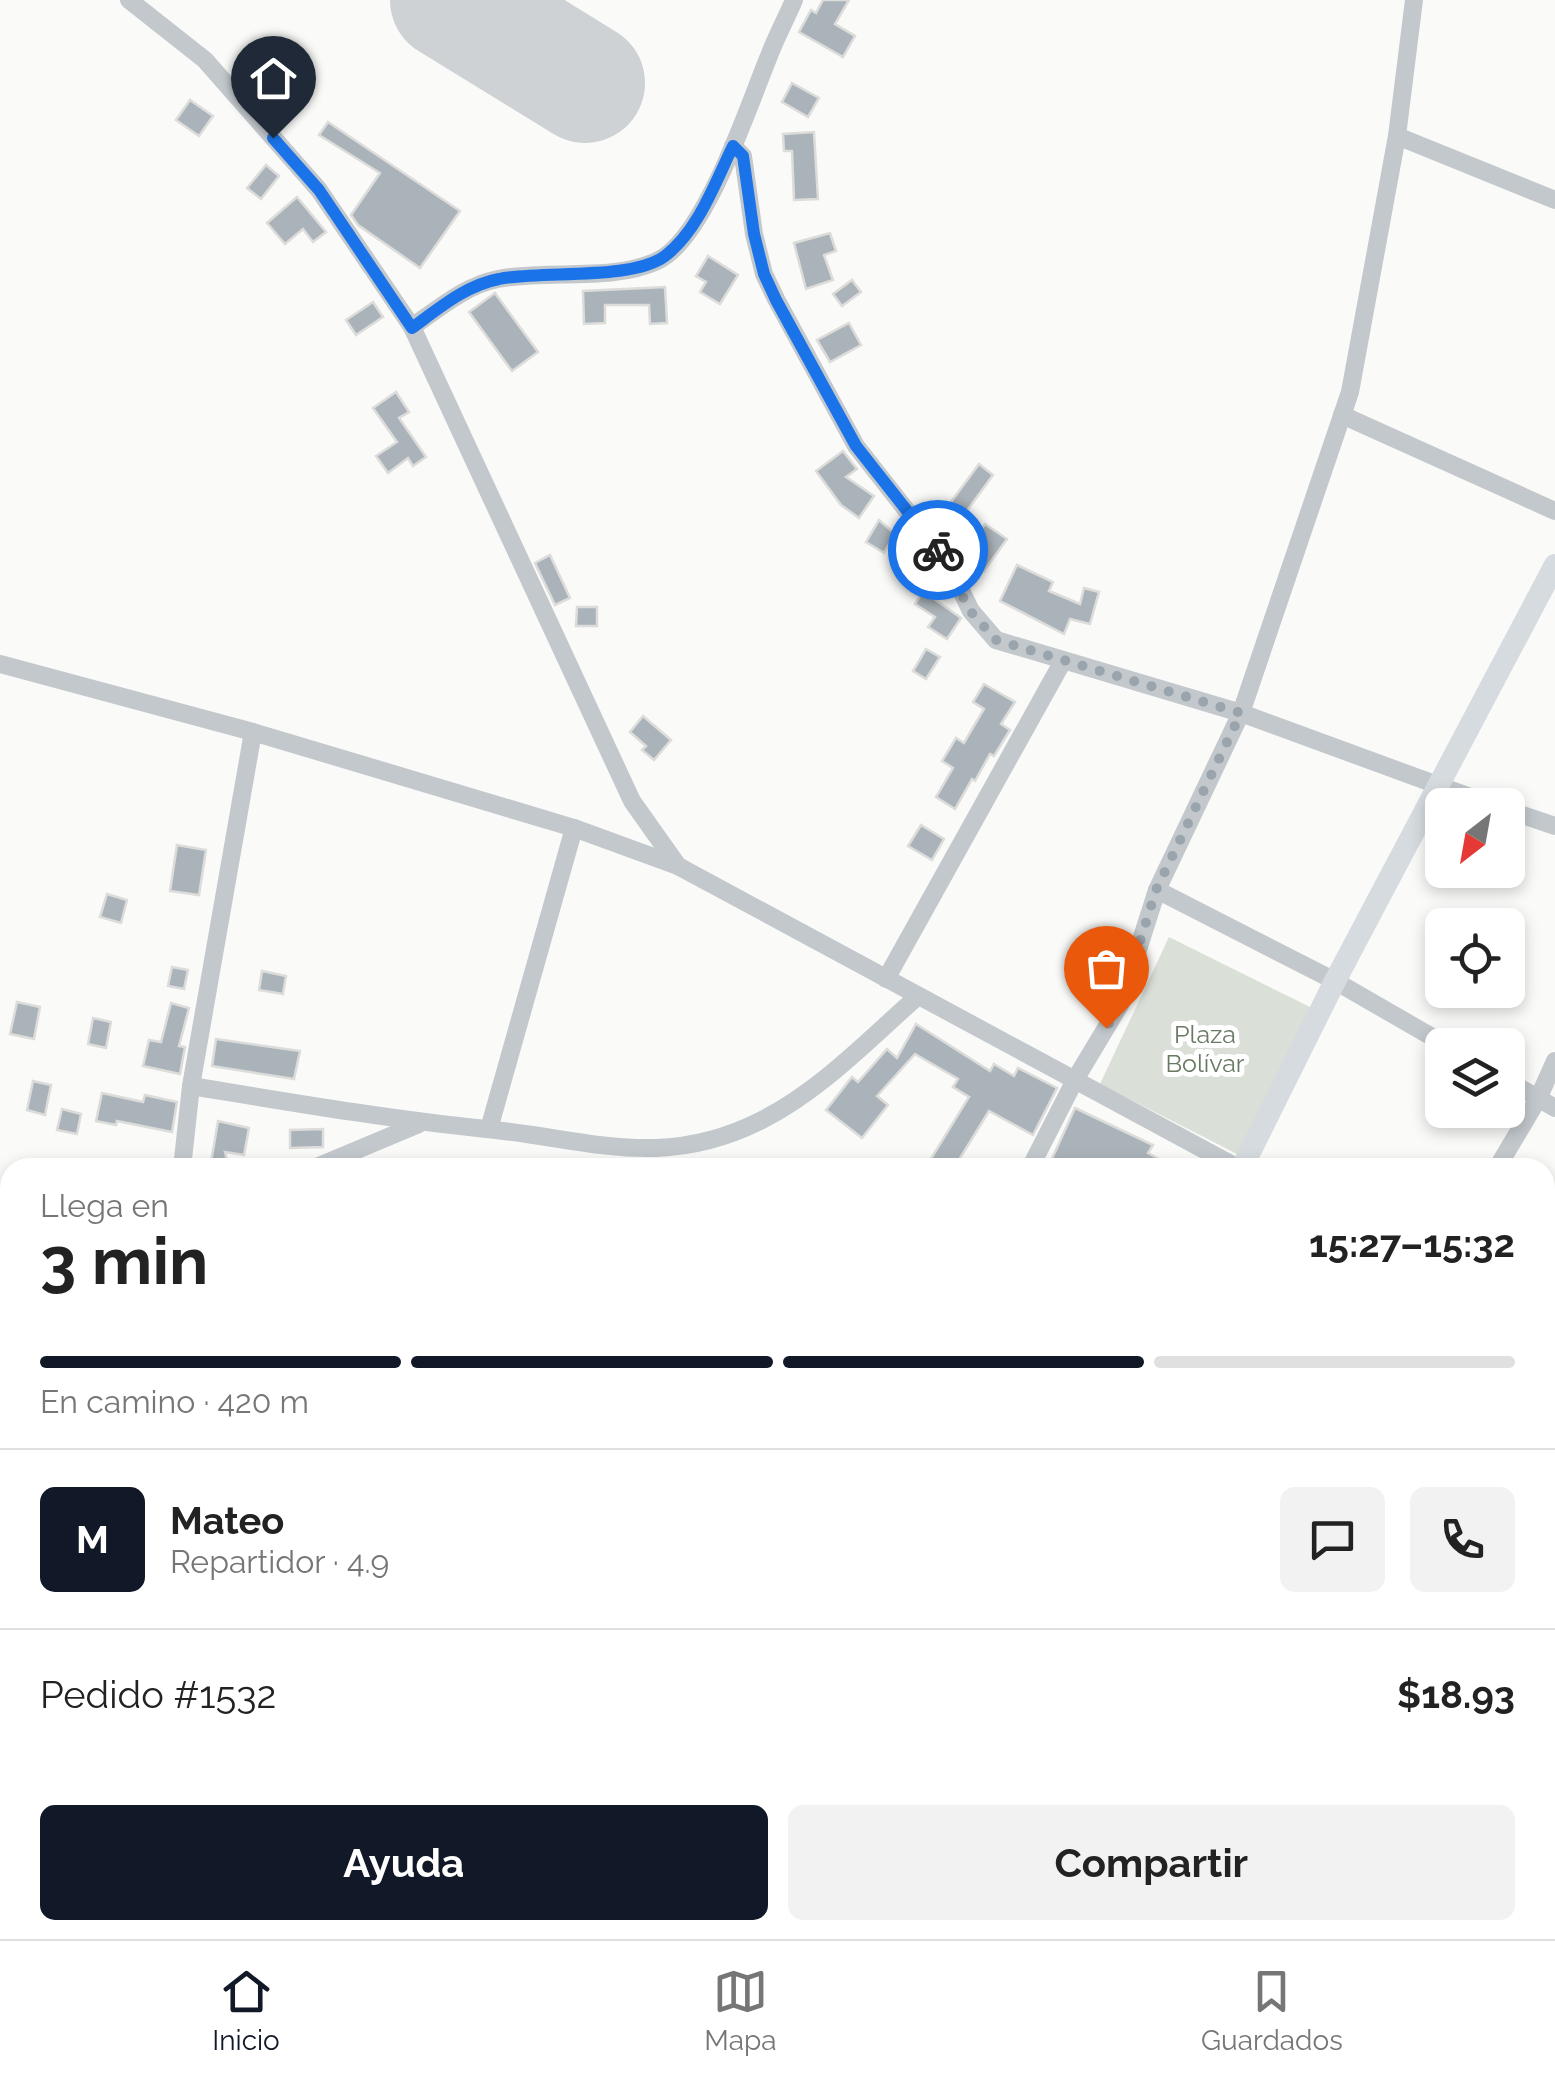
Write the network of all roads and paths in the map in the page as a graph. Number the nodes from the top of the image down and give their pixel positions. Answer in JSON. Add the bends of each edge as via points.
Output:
{"nodes":[{"id":1,"x":129,"y":0,"type":"edge"},
{"id":2,"x":794,"y":0,"type":"edge"},
{"id":3,"x":1414,"y":0,"type":"edge"},
{"id":4,"x":1397,"y":136,"type":"junction"},
{"id":5,"x":733,"y":146,"type":"junction"},
{"id":6,"x":1555,"y":200,"type":"edge"},
{"id":7,"x":412,"y":328,"type":"junction"},
{"id":8,"x":1342,"y":415,"type":"junction"},
{"id":9,"x":1555,"y":511,"type":"edge"},
{"id":10,"x":1555,"y":565,"type":"edge"},
{"id":11,"x":1063,"y":661,"type":"junction"},
{"id":12,"x":0,"y":664,"type":"edge"},
{"id":13,"x":1241,"y":713,"type":"junction"},
{"id":14,"x":254,"y":732,"type":"junction"},
{"id":15,"x":1438,"y":787,"type":"junction"},
{"id":16,"x":1441,"y":788,"type":"edge"},
{"id":17,"x":1525,"y":816,"type":"edge"},
{"id":18,"x":1555,"y":826,"type":"edge"},
{"id":19,"x":574,"y":828,"type":"junction"},
{"id":20,"x":678,"y":866,"type":"junction"},
{"id":21,"x":1156,"y":890,"type":"junction"},
{"id":22,"x":886,"y":979,"type":"junction"},
{"id":23,"x":1334,"y":981,"type":"junction"},
{"id":24,"x":917,"y":996,"type":"junction"},
{"id":25,"x":1425,"y":1033,"type":"edge"},
{"id":26,"x":1555,"y":1061,"type":"edge"},
{"id":27,"x":1076,"y":1078,"type":"junction"},
{"id":28,"x":191,"y":1086,"type":"junction"},
{"id":29,"x":1525,"y":1091,"type":"edge"},
{"id":30,"x":1547,"y":1104,"type":"edge"},
{"id":31,"x":419,"y":1124,"type":"junction"},
{"id":32,"x":489,"y":1129,"type":"junction"},
{"id":33,"x":183,"y":1158,"type":"edge"},
{"id":34,"x":338,"y":1158,"type":"edge"},
{"id":35,"x":619,"y":1158,"type":"edge"},
{"id":36,"x":629,"y":1158,"type":"edge"},
{"id":37,"x":1035,"y":1158,"type":"edge"},
{"id":38,"x":1222,"y":1158,"type":"edge"},
{"id":39,"x":1245,"y":1158,"type":"edge"},
{"id":40,"x":1505,"y":1158,"type":"edge"}],
"edges":[{"from":1,"to":7,"type":"street","via":[[205,60],[319,190]]},
{"from":2,"to":5,"type":"street"},
{"from":3,"to":4,"type":"street"},
{"from":4,"to":6,"type":"street"},
{"from":4,"to":8,"type":"street"},
{"from":5,"to":7,"type":"street","via":[[685,235],[657,261],[622,270],[496,279]]},
{"from":5,"to":11,"type":"street","via":[[743,156],[764,274],[856,446],[947,562],[971,612],[996,640]]},
{"from":7,"to":20,"type":"street","via":[[632,801]]},
{"from":8,"to":9,"type":"street"},
{"from":8,"to":13,"type":"street"},
{"from":10,"to":15,"type":"main road"},
{"from":11,"to":13,"type":"street"},
{"from":11,"to":22,"type":"street"},
{"from":12,"to":14,"type":"street"},
{"from":13,"to":15,"type":"street"},
{"from":13,"to":21,"type":"street"},
{"from":14,"to":19,"type":"street"},
{"from":14,"to":28,"type":"street"},
{"from":15,"to":16,"type":"street"},
{"from":15,"to":23,"type":"main road"},
{"from":17,"to":18,"type":"street"},
{"from":19,"to":20,"type":"street"},
{"from":19,"to":32,"type":"street"},
{"from":20,"to":22,"type":"street"},
{"from":21,"to":23,"type":"street"},
{"from":21,"to":27,"type":"street","via":[[1121,1003]]},
{"from":22,"to":24,"type":"street"},
{"from":23,"to":25,"type":"street"},
{"from":23,"to":39,"type":"main road"},
{"from":24,"to":27,"type":"street"},
{"from":24,"to":36,"type":"street","via":[[806,1094],[761,1121],[686,1148]]},
{"from":26,"to":30,"type":"street"},
{"from":27,"to":37,"type":"street"},
{"from":27,"to":38,"type":"street"},
{"from":28,"to":31,"type":"street"},
{"from":28,"to":33,"type":"street"},
{"from":29,"to":30,"type":"street"},
{"from":30,"to":40,"type":"street"},
{"from":31,"to":32,"type":"street"},
{"from":31,"to":34,"type":"street"},
{"from":32,"to":35,"type":"street"}]}
